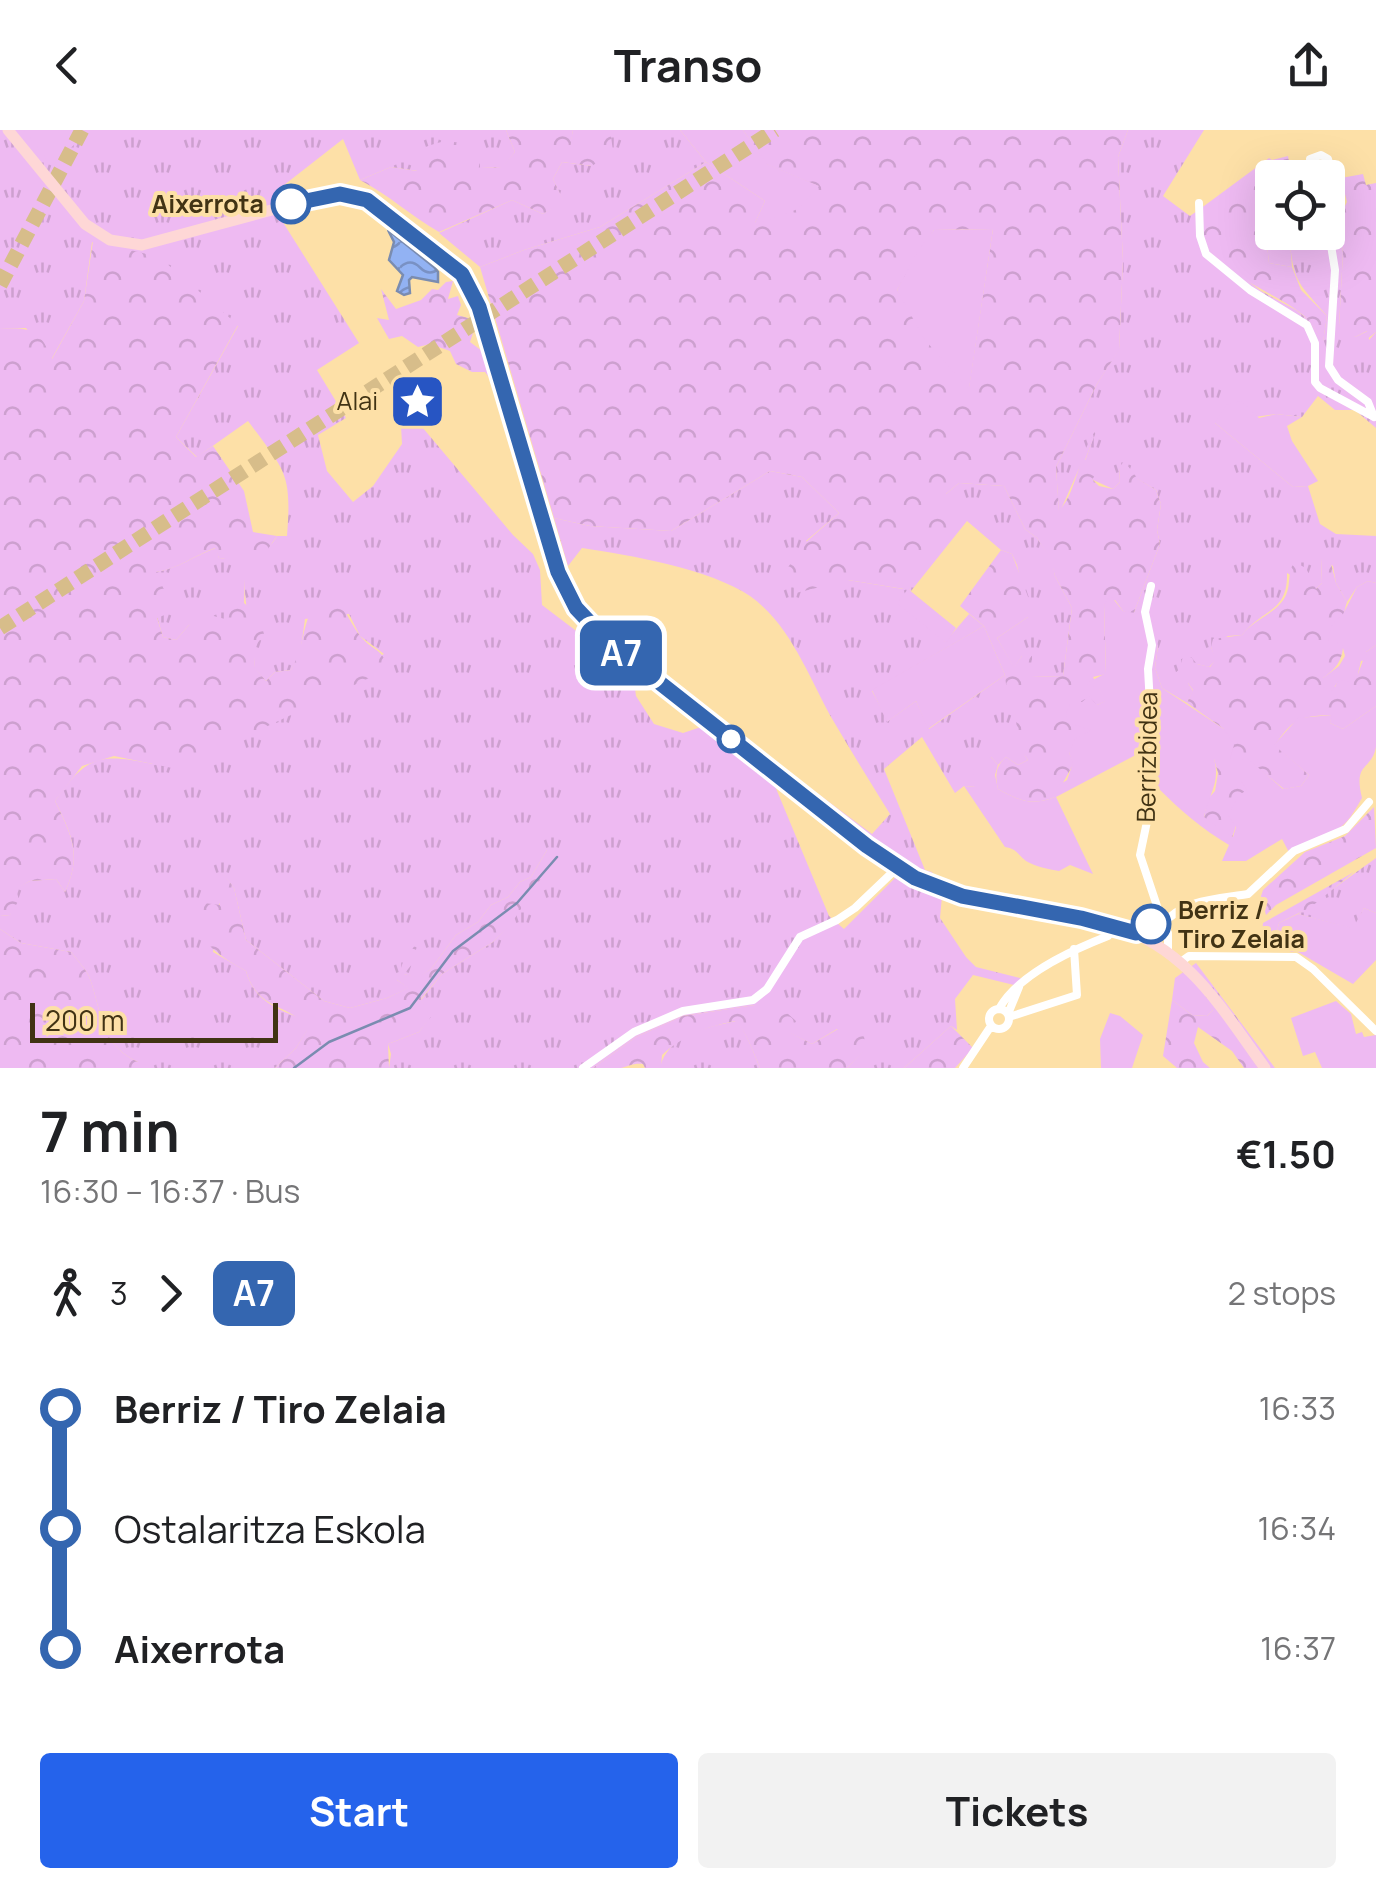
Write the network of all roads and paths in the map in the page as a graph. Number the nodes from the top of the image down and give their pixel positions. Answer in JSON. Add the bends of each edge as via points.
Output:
{"nodes":[{"id":1,"x":8,"y":130,"type":"edge"},
{"id":2,"x":1200,"y":203,"type":"dead end"},
{"id":3,"x":1332,"y":250,"type":"edge"},
{"id":4,"x":1375,"y":419,"type":"edge"},
{"id":5,"x":1151,"y":586,"type":"dead end"},
{"id":6,"x":1369,"y":802,"type":"dead end"},
{"id":7,"x":897,"y":868,"type":"junction"},
{"id":8,"x":1163,"y":924,"type":"junction"},
{"id":9,"x":1113,"y":925,"type":"junction"},
{"id":10,"x":1136,"y":933,"type":"junction"},
{"id":11,"x":1074,"y":949,"type":"junction"},
{"id":12,"x":1168,"y":950,"type":"junction"},
{"id":13,"x":1182,"y":961,"type":"junction"},
{"id":14,"x":1005,"y":1013,"type":"junction"},
{"id":15,"x":991,"y":1026,"type":"junction"},
{"id":16,"x":1376,"y":1031,"type":"edge"},
{"id":17,"x":584,"y":1068,"type":"edge"},
{"id":18,"x":963,"y":1068,"type":"edge"},
{"id":19,"x":1265,"y":1068,"type":"edge"}],
"edges":[{"from":1,"to":7,"type":"street","via":[[85,224],[110,240],[142,245],[340,194],[367,200],[445,259],[462,274],[479,307],[558,572],[576,608],[608,642]]},
{"from":2,"to":4,"type":"street","via":[[1206,254],[1307,325],[1320,388]]},
{"from":3,"to":4,"type":"street","via":[[1329,366],[1368,402]]},
{"from":5,"to":8,"type":"street","name":"Berrizbidea","via":[[1150,794],[1140,855]]},
{"from":6,"to":8,"type":"street","via":[[1346,828],[1294,851],[1248,894],[1185,906]]},
{"from":7,"to":9,"type":"street","via":[[962,896]]},
{"from":7,"to":17,"type":"street","via":[[855,908],[800,937],[754,1000],[684,1011],[634,1032]]},
{"from":8,"to":10,"type":"street"},
{"from":8,"to":12,"type":"street","name":"Berrizbidea"},
{"from":9,"to":10,"type":"street"},
{"from":9,"to":11,"type":"street","via":[[1108,936]]},
{"from":10,"to":12,"type":"street"},
{"from":11,"to":14,"type":"street","via":[[1021,983]]},
{"from":11,"to":14,"type":"street","via":[[1077,995]]},
{"from":12,"to":13,"type":"street"},
{"from":13,"to":16,"type":"street","via":[[1296,957]]},
{"from":13,"to":19,"type":"street"},
{"from":14,"to":15,"type":"street","via":[[989,1016]]},
{"from":14,"to":15,"type":"street","via":[[1004,1028]]},
{"from":15,"to":18,"type":"street"}]}
